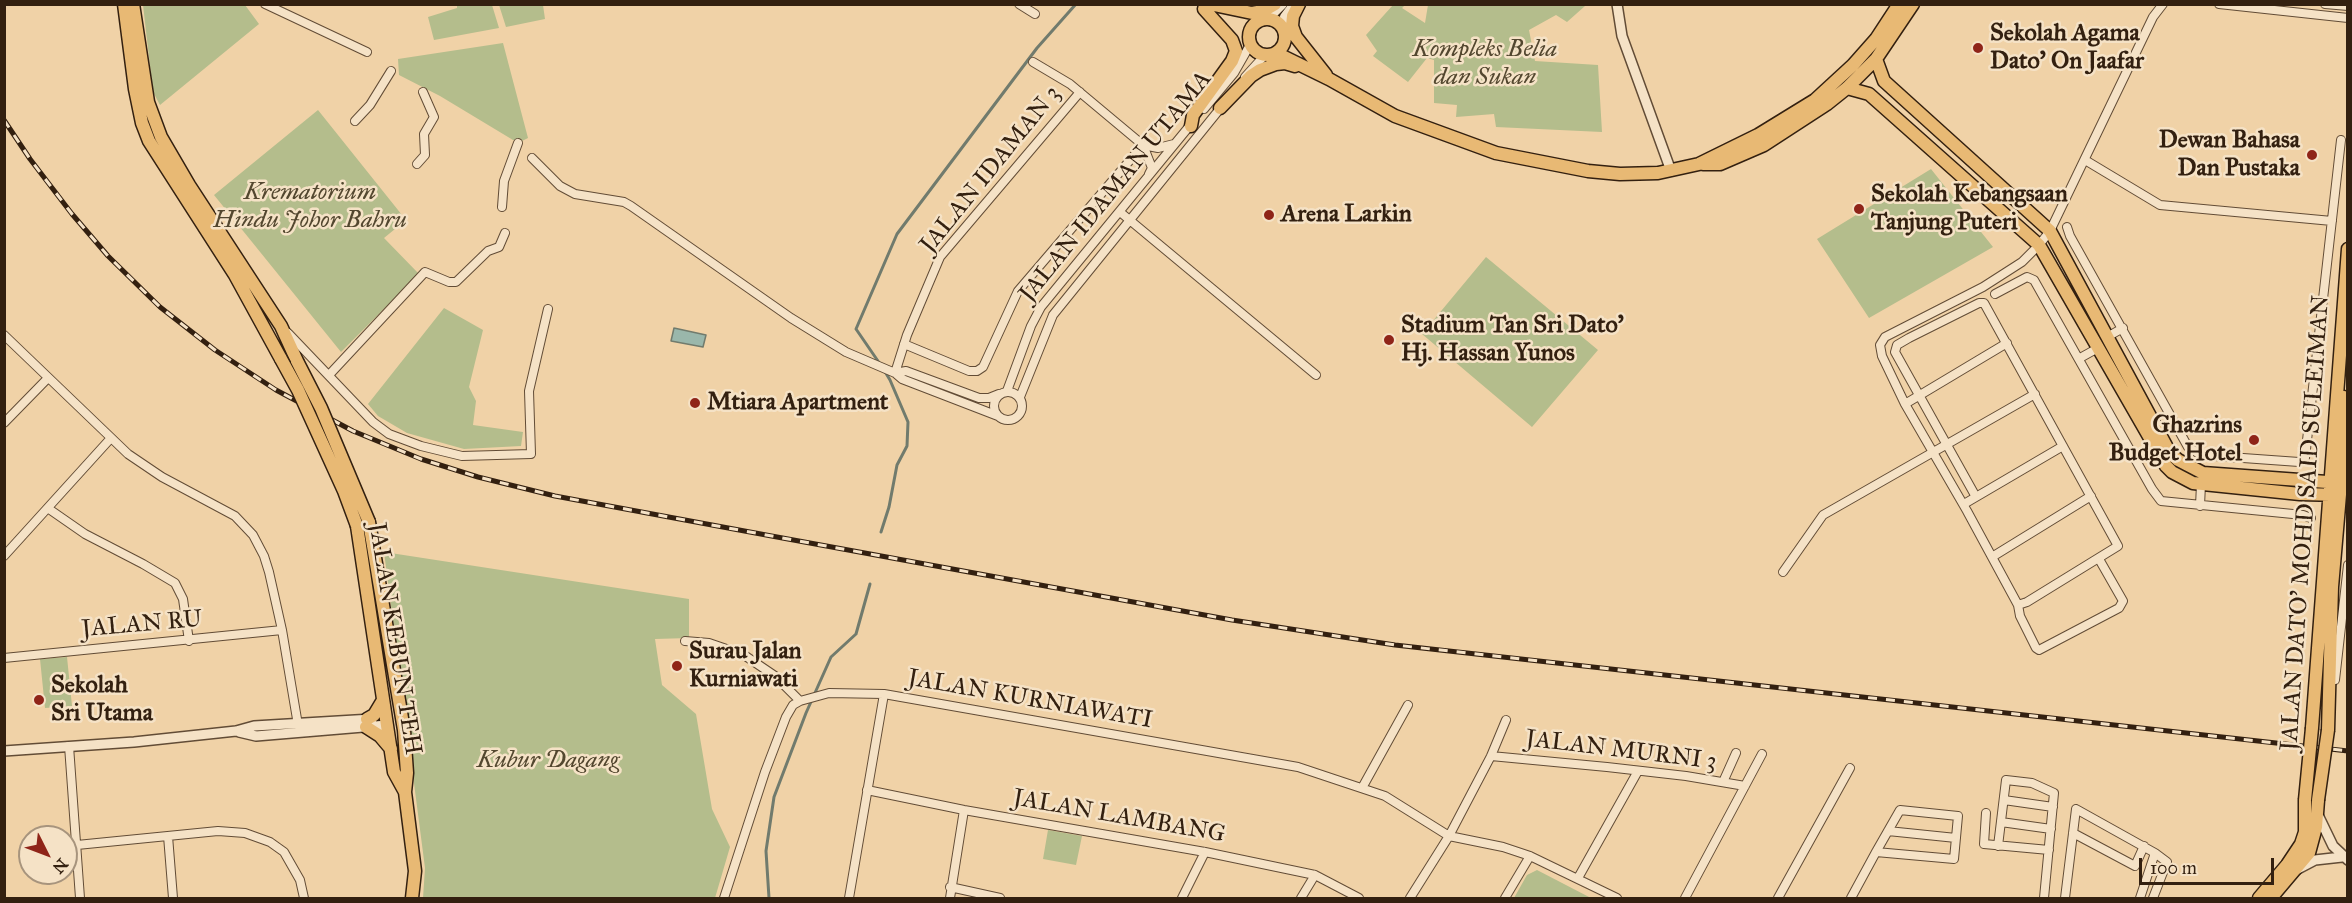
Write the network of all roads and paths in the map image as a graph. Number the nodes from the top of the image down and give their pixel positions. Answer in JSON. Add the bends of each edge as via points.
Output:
{"nodes":[{"id":1,"x":124,"y":4,"type":"edge"},
{"id":2,"x":133,"y":4,"type":"edge"},
{"id":3,"x":266,"y":4,"type":"edge"},
{"id":4,"x":1018,"y":4,"type":"edge"},
{"id":5,"x":1275,"y":4,"type":"edge"},
{"id":6,"x":1282,"y":4,"type":"edge"},
{"id":7,"x":1297,"y":4,"type":"edge"},
{"id":8,"x":1617,"y":4,"type":"edge"},
{"id":9,"x":1899,"y":4,"type":"edge"},
{"id":10,"x":1912,"y":4,"type":"edge"},
{"id":11,"x":2163,"y":4,"type":"edge"},
{"id":12,"x":2219,"y":4,"type":"edge"},
{"id":13,"x":2325,"y":4,"type":"edge"},
{"id":14,"x":1204,"y":6,"type":"edge"},
{"id":15,"x":2348,"y":6,"type":"edge"},
{"id":16,"x":1232,"y":7,"type":"edge"},
{"id":17,"x":1035,"y":14,"type":"dead end"},
{"id":18,"x":2348,"y":18,"type":"edge"},
{"id":19,"x":1264,"y":20,"type":"junction"},
{"id":20,"x":1283,"y":35,"type":"junction"},
{"id":21,"x":1250,"y":44,"type":"junction"},
{"id":22,"x":368,"y":52,"type":"dead end"},
{"id":23,"x":1271,"y":54,"type":"junction"},
{"id":24,"x":1876,"y":59,"type":"junction"},
{"id":25,"x":1033,"y":62,"type":"dead end"},
{"id":26,"x":391,"y":70,"type":"dead end"},
{"id":27,"x":1324,"y":76,"type":"junction"},
{"id":28,"x":1848,"y":88,"type":"junction"},
{"id":29,"x":423,"y":92,"type":"dead end"},
{"id":30,"x":1080,"y":92,"type":"junction"},
{"id":31,"x":1220,"y":108,"type":"junction"},
{"id":32,"x":355,"y":121,"type":"dead end"},
{"id":33,"x":1191,"y":126,"type":"junction"},
{"id":34,"x":2341,"y":140,"type":"dead end"},
{"id":35,"x":518,"y":143,"type":"dead end"},
{"id":36,"x":1177,"y":143,"type":"junction"},
{"id":37,"x":1143,"y":145,"type":"junction"},
{"id":38,"x":532,"y":158,"type":"dead end"},
{"id":39,"x":2085,"y":160,"type":"junction"},
{"id":40,"x":417,"y":164,"type":"dead end"},
{"id":41,"x":1699,"y":164,"type":"junction"},
{"id":42,"x":1671,"y":171,"type":"junction"},
{"id":43,"x":1146,"y":180,"type":"junction"},
{"id":44,"x":502,"y":207,"type":"dead end"},
{"id":45,"x":1120,"y":212,"type":"junction"},
{"id":46,"x":1131,"y":221,"type":"junction"},
{"id":47,"x":2332,"y":222,"type":"junction"},
{"id":48,"x":2067,"y":227,"type":"dead end"},
{"id":49,"x":2050,"y":231,"type":"junction"},
{"id":50,"x":505,"y":233,"type":"dead end"},
{"id":51,"x":2039,"y":245,"type":"junction"},
{"id":52,"x":2348,"y":249,"type":"edge"},
{"id":53,"x":1995,"y":294,"type":"dead end"},
{"id":54,"x":548,"y":309,"type":"dead end"},
{"id":55,"x":281,"y":326,"type":"junction"},
{"id":56,"x":2123,"y":328,"type":"junction"},
{"id":57,"x":4,"y":335,"type":"edge"},
{"id":58,"x":2107,"y":337,"type":"junction"},
{"id":59,"x":2007,"y":343,"type":"junction"},
{"id":60,"x":904,"y":344,"type":"junction"},
{"id":61,"x":2098,"y":348,"type":"junction"},
{"id":62,"x":2080,"y":358,"type":"junction"},
{"id":63,"x":2348,"y":363,"type":"edge"},
{"id":64,"x":895,"y":373,"type":"junction"},
{"id":65,"x":329,"y":375,"type":"junction"},
{"id":66,"x":1316,"y":375,"type":"dead end"},
{"id":67,"x":48,"y":378,"type":"junction"},
{"id":68,"x":1003,"y":393,"type":"junction"},
{"id":69,"x":2035,"y":394,"type":"junction"},
{"id":70,"x":1918,"y":396,"type":"junction"},
{"id":71,"x":1020,"y":397,"type":"junction"},
{"id":72,"x":1905,"y":404,"type":"junction"},
{"id":73,"x":998,"y":416,"type":"junction"},
{"id":74,"x":4,"y":423,"type":"edge"},
{"id":75,"x":111,"y":438,"type":"junction"},
{"id":76,"x":1947,"y":445,"type":"junction"},
{"id":77,"x":2062,"y":446,"type":"junction"},
{"id":78,"x":1934,"y":453,"type":"junction"},
{"id":79,"x":2208,"y":456,"type":"junction"},
{"id":80,"x":2204,"y":478,"type":"junction"},
{"id":81,"x":2339,"y":489,"type":"edge"},
{"id":82,"x":2091,"y":496,"type":"junction"},
{"id":83,"x":1976,"y":497,"type":"junction"},
{"id":84,"x":1964,"y":504,"type":"junction"},
{"id":85,"x":2200,"y":506,"type":"junction"},
{"id":86,"x":49,"y":509,"type":"junction"},
{"id":87,"x":2311,"y":518,"type":"dead end"},
{"id":88,"x":363,"y":524,"type":"junction"},
{"id":89,"x":4,"y":556,"type":"edge"},
{"id":90,"x":1992,"y":557,"type":"junction"},
{"id":91,"x":2099,"y":559,"type":"junction"},
{"id":92,"x":2348,"y":565,"type":"edge"},
{"id":93,"x":1783,"y":572,"type":"dead end"},
{"id":94,"x":2018,"y":605,"type":"junction"},
{"id":95,"x":282,"y":630,"type":"junction"},
{"id":96,"x":189,"y":641,"type":"junction"},
{"id":97,"x":685,"y":641,"type":"dead end"},
{"id":98,"x":4,"y":658,"type":"edge"},
{"id":99,"x":395,"y":683,"type":"junction"},
{"id":100,"x":884,"y":694,"type":"junction"},
{"id":101,"x":383,"y":700,"type":"junction"},
{"id":102,"x":803,"y":700,"type":"junction"},
{"id":103,"x":2329,"y":703,"type":"junction"},
{"id":104,"x":1408,"y":705,"type":"dead end"},
{"id":105,"x":1506,"y":720,"type":"dead end"},
{"id":106,"x":389,"y":721,"type":"junction"},
{"id":107,"x":367,"y":723,"type":"junction"},
{"id":108,"x":298,"y":725,"type":"junction"},
{"id":109,"x":236,"y":731,"type":"junction"},
{"id":110,"x":404,"y":741,"type":"junction"},
{"id":111,"x":69,"y":746,"type":"junction"},
{"id":112,"x":392,"y":750,"type":"junction"},
{"id":113,"x":4,"y":751,"type":"edge"},
{"id":114,"x":1736,"y":753,"type":"dead end"},
{"id":115,"x":1762,"y":754,"type":"dead end"},
{"id":116,"x":1491,"y":756,"type":"junction"},
{"id":117,"x":1850,"y":768,"type":"dead end"},
{"id":118,"x":1638,"y":771,"type":"junction"},
{"id":119,"x":1723,"y":782,"type":"junction"},
{"id":120,"x":1745,"y":786,"type":"junction"},
{"id":121,"x":1362,"y":788,"type":"junction"},
{"id":122,"x":867,"y":790,"type":"junction"},
{"id":123,"x":405,"y":792,"type":"junction"},
{"id":124,"x":2004,"y":800,"type":"junction"},
{"id":125,"x":2318,"y":806,"type":"junction"},
{"id":126,"x":2053,"y":807,"type":"junction"},
{"id":127,"x":964,"y":810,"type":"junction"},
{"id":128,"x":1986,"y":813,"type":"dead end"},
{"id":129,"x":2001,"y":822,"type":"junction"},
{"id":130,"x":75,"y":825,"type":"edge"},
{"id":131,"x":2051,"y":828,"type":"junction"},
{"id":132,"x":1888,"y":831,"type":"junction"},
{"id":133,"x":2073,"y":833,"type":"junction"},
{"id":134,"x":168,"y":836,"type":"junction"},
{"id":135,"x":1449,"y":836,"type":"junction"},
{"id":136,"x":1956,"y":837,"type":"junction"},
{"id":137,"x":78,"y":845,"type":"edge"},
{"id":138,"x":1998,"y":846,"type":"junction"},
{"id":139,"x":2144,"y":846,"type":"junction"},
{"id":140,"x":2049,"y":850,"type":"junction"},
{"id":141,"x":1205,"y":852,"type":"junction"},
{"id":142,"x":1876,"y":852,"type":"junction"},
{"id":143,"x":2156,"y":853,"type":"junction"},
{"id":144,"x":1530,"y":856,"type":"junction"},
{"id":145,"x":2345,"y":858,"type":"edge"},
{"id":146,"x":78,"y":863,"type":"edge"},
{"id":147,"x":2294,"y":871,"type":"junction"},
{"id":148,"x":1315,"y":874,"type":"junction"},
{"id":149,"x":1578,"y":878,"type":"junction"},
{"id":150,"x":950,"y":887,"type":"junction"},
{"id":151,"x":80,"y":898,"type":"edge"},
{"id":152,"x":172,"y":898,"type":"edge"},
{"id":153,"x":304,"y":898,"type":"edge"},
{"id":154,"x":412,"y":898,"type":"edge"},
{"id":155,"x":724,"y":898,"type":"edge"},
{"id":156,"x":849,"y":898,"type":"edge"},
{"id":157,"x":950,"y":898,"type":"edge"},
{"id":158,"x":1000,"y":898,"type":"edge"},
{"id":159,"x":1182,"y":898,"type":"edge"},
{"id":160,"x":1301,"y":898,"type":"edge"},
{"id":161,"x":1359,"y":898,"type":"edge"},
{"id":162,"x":1410,"y":898,"type":"edge"},
{"id":163,"x":1505,"y":898,"type":"edge"},
{"id":164,"x":1617,"y":898,"type":"edge"},
{"id":165,"x":1685,"y":898,"type":"edge"},
{"id":166,"x":1778,"y":898,"type":"edge"},
{"id":167,"x":1852,"y":898,"type":"edge"},
{"id":168,"x":2044,"y":898,"type":"edge"},
{"id":169,"x":2065,"y":898,"type":"edge"},
{"id":170,"x":2139,"y":898,"type":"edge"},
{"id":171,"x":2153,"y":898,"type":"edge"},
{"id":172,"x":2259,"y":898,"type":"edge"},
{"id":173,"x":2271,"y":898,"type":"edge"}],
"edges":[{"from":1,"to":88,"type":"main road","name":"JALAN KEBUN TEH","bridge":true,"via":[[135,89],[149,141],[235,275],[303,400]]},
{"from":2,"to":55,"type":"main road","name":"JALAN KEBUN TEH","via":[[148,102],[161,137]]},
{"from":3,"to":22,"type":"street"},
{"from":4,"to":17,"type":"street"},
{"from":5,"to":16,"type":"main road","via":[[1252,13]]},
{"from":6,"to":19,"type":"main road"},
{"from":7,"to":20,"type":"main road","via":[[1285,16]]},
{"from":7,"to":27,"type":"main road","via":[[1292,26],[1296,37]]},
{"from":8,"to":42,"type":"street","via":[[1622,36]]},
{"from":9,"to":41,"type":"main road","via":[[1876,39],[1815,100],[1758,135]]},
{"from":10,"to":24,"type":"main road"},
{"from":11,"to":39,"type":"street","via":[[2153,17]]},
{"from":12,"to":18,"type":"street"},
{"from":13,"to":15,"type":"street"},
{"from":14,"to":16,"type":"main road"},
{"from":14,"to":19,"type":"main road","via":[[1232,17]]},
{"from":14,"to":21,"type":"main road"},
{"from":14,"to":33,"type":"main road","via":[[1232,40],[1236,51],[1193,115]]},
{"from":19,"to":20,"type":"main road","via":[[1274,20]]},
{"from":19,"to":21,"type":"main road","via":[[1253,26]]},
{"from":20,"to":23,"type":"main road"},
{"from":20,"to":27,"type":"main road"},
{"from":21,"to":23,"type":"main road","via":[[1254,50]]},
{"from":21,"to":33,"type":"street","name":"JALAN IDAMAN UTAMA","via":[[1234,73]]},
{"from":23,"to":27,"type":"main road"},
{"from":23,"to":31,"type":"street","name":"JALAN IDAMAN UTAMA","via":[[1253,67]]},
{"from":24,"to":28,"type":"main road"},
{"from":24,"to":49,"type":"main road","via":[[1884,81]]},
{"from":25,"to":30,"type":"street"},
{"from":26,"to":32,"type":"street","via":[[370,105]]},
{"from":27,"to":31,"type":"main road","via":[[1285,63],[1276,64],[1251,76]]},
{"from":27,"to":42,"type":"main road","via":[[1395,116],[1496,153],[1588,171]]},
{"from":28,"to":41,"type":"main road","via":[[1764,145],[1720,164]]},
{"from":28,"to":51,"type":"main road","via":[[1869,94]]},
{"from":29,"to":40,"type":"street","via":[[434,117],[424,134],[425,156]]},
{"from":30,"to":37,"type":"street"},
{"from":30,"to":60,"type":"street","name":"JALAN IDAMAN 3","via":[[940,256]]},
{"from":31,"to":46,"type":"street","name":"JALAN IDAMAN UTAMA"},
{"from":33,"to":36,"type":"street","name":"JALAN IDAMAN UTAMA"},
{"from":34,"to":47,"type":"street"},
{"from":35,"to":44,"type":"street","via":[[504,181]]},
{"from":36,"to":37,"type":"street","via":[[1166,147]]},
{"from":36,"to":43,"type":"street","name":"JALAN IDAMAN UTAMA"},
{"from":37,"to":43,"type":"street","via":[[1152,168]]},
{"from":37,"to":60,"type":"street","via":[[1018,291],[984,367],[969,371]]},
{"from":38,"to":64,"type":"street","via":[[564,189],[575,195],[624,202],[801,325],[846,352]]},
{"from":39,"to":47,"type":"street","via":[[2160,205]]},
{"from":39,"to":49,"type":"street"},
{"from":41,"to":42,"type":"main road"},
{"from":43,"to":45,"type":"street","name":"JALAN IDAMAN UTAMA"},
{"from":45,"to":46,"type":"street"},
{"from":45,"to":68,"type":"street","name":"JALAN IDAMAN UTAMA","via":[[1041,308]]},
{"from":46,"to":66,"type":"street"},
{"from":46,"to":71,"type":"street","name":"JALAN IDAMAN UTAMA","via":[[1053,315]]},
{"from":47,"to":79,"type":"street","via":[[2305,458],[2299,462]]},
{"from":48,"to":56,"type":"street"},
{"from":49,"to":51,"type":"street"},
{"from":49,"to":58,"type":"main road"},
{"from":50,"to":65,"type":"street","via":[[499,247],[488,251],[456,282],[425,273]]},
{"from":51,"to":61,"type":"main road"},
{"from":51,"to":72,"type":"street","via":[[2022,262],[1983,287],[1885,337],[1880,345],[1882,356]]},
{"from":52,"to":81,"type":"main road","name":"JALAN DATO' MOHD SAID SULEIMAN"},
{"from":53,"to":62,"type":"street","via":[[2031,277]]},
{"from":54,"to":65,"type":"street","via":[[529,391],[531,454],[462,456],[402,440],[373,422]]},
{"from":55,"to":65,"type":"street"},
{"from":55,"to":88,"type":"main road","name":"JALAN KEBUN TEH","bridge":true,"via":[[321,408]]},
{"from":56,"to":58,"type":"street"},
{"from":56,"to":79,"type":"street","via":[[2188,447]]},
{"from":57,"to":67,"type":"street"},
{"from":58,"to":80,"type":"main road","via":[[2170,453]]},
{"from":59,"to":69,"type":"street"},
{"from":59,"to":70,"type":"street"},
{"from":59,"to":70,"type":"street","via":[[1984,303],[1979,303],[1897,345],[1899,363]]},
{"from":60,"to":64,"type":"street","name":"JALAN IDAMAN 3"},
{"from":61,"to":62,"type":"street"},
{"from":61,"to":80,"type":"main road","via":[[2166,466],[2179,478]]},
{"from":62,"to":85,"type":"street","via":[[2156,495],[2167,503]]},
{"from":63,"to":81,"type":"main road","name":"JALAN DATO' MOHD SAID SULEIMAN"},
{"from":64,"to":68,"type":"street","via":[[906,371],[978,398]]},
{"from":64,"to":73,"type":"street"},
{"from":67,"to":74,"type":"street"},
{"from":67,"to":75,"type":"street"},
{"from":68,"to":71,"type":"street"},
{"from":68,"to":73,"type":"street","name":"JALAN IDAMAN UTAMA","via":[[994,403]]},
{"from":69,"to":76,"type":"street"},
{"from":69,"to":77,"type":"street"},
{"from":70,"to":72,"type":"street"},
{"from":70,"to":76,"type":"street"},
{"from":71,"to":73,"type":"street","name":"JALAN IDAMAN UTAMA","via":[[1022,410],[1016,418]]},
{"from":72,"to":78,"type":"street"},
{"from":75,"to":86,"type":"street"},
{"from":75,"to":95,"type":"street","via":[[162,477],[235,516],[248,529],[264,556]]},
{"from":76,"to":78,"type":"street"},
{"from":76,"to":83,"type":"street"},
{"from":77,"to":82,"type":"street"},
{"from":77,"to":83,"type":"street"},
{"from":78,"to":84,"type":"street"},
{"from":78,"to":93,"type":"street","via":[[1823,515]]},
{"from":79,"to":80,"type":"street"},
{"from":80,"to":81,"type":"main road","via":[[2300,494]]},
{"from":80,"to":85,"type":"street"},
{"from":81,"to":103,"type":"main road","name":"JALAN DATO' MOHD SAID SULEIMAN"},
{"from":81,"to":172,"type":"main road","name":"JALAN DATO' MOHD SAID SULEIMAN","bridge":true,"via":[[2304,832],[2287,865]]},
{"from":82,"to":90,"type":"street"},
{"from":82,"to":91,"type":"street","via":[[2118,546]]},
{"from":83,"to":84,"type":"street"},
{"from":84,"to":90,"type":"street"},
{"from":85,"to":87,"type":"street"},
{"from":86,"to":89,"type":"street"},
{"from":86,"to":96,"type":"street","via":[[85,534],[175,584],[183,599]]},
{"from":88,"to":99,"type":"main road","name":"JALAN KEBUN TEH"},
{"from":88,"to":101,"type":"main road","name":"JALAN KEBUN TEH"},
{"from":90,"to":94,"type":"street"},
{"from":91,"to":94,"type":"street"},
{"from":91,"to":94,"type":"street","via":[[2123,601],[2120,608],[2039,650]]},
{"from":92,"to":103,"type":"street"},
{"from":95,"to":96,"type":"street","name":"JALAN RU"},
{"from":95,"to":108,"type":"street"},
{"from":96,"to":98,"type":"street","name":"JALAN RU"},
{"from":97,"to":102,"type":"street","via":[[709,643],[744,655]]},
{"from":99,"to":106,"type":"main road"},
{"from":99,"to":110,"type":"main road","name":"JALAN KEBUN TEH"},
{"from":100,"to":102,"type":"street","name":"JALAN KURNIAWATI","via":[[829,693]]},
{"from":100,"to":121,"type":"street","name":"JALAN KURNIAWATI","via":[[1298,767]]},
{"from":100,"to":122,"type":"street"},
{"from":101,"to":106,"type":"main road","name":"JALAN KEBUN TEH"},
{"from":101,"to":107,"type":"main road"},
{"from":102,"to":155,"type":"street","via":[[793,705],[774,745]]},
{"from":103,"to":125,"type":"main road","name":"JALAN DATO' MOHD SAID SULEIMAN","bridge":true},
{"from":104,"to":121,"type":"street"},
{"from":105,"to":116,"type":"street"},
{"from":106,"to":107,"type":"street"},
{"from":106,"to":110,"type":"main road","via":[[398,727]]},
{"from":106,"to":112,"type":"main road","name":"JALAN KEBUN TEH"},
{"from":107,"to":108,"type":"street"},
{"from":107,"to":109,"type":"street","via":[[256,736]]},
{"from":107,"to":112,"type":"main road"},
{"from":108,"to":109,"type":"street","via":[[254,726]]},
{"from":109,"to":111,"type":"street"},
{"from":110,"to":123,"type":"main road","name":"JALAN KEBUN TEH"},
{"from":111,"to":113,"type":"street"},
{"from":111,"to":130,"type":"street"},
{"from":112,"to":123,"type":"main road","name":"JALAN KEBUN TEH","via":[[394,772]]},
{"from":114,"to":119,"type":"street"},
{"from":115,"to":120,"type":"street"},
{"from":116,"to":118,"type":"street","name":"JALAN MURNI 3"},
{"from":116,"to":135,"type":"street"},
{"from":117,"to":166,"type":"street"},
{"from":118,"to":119,"type":"street","name":"JALAN MURNI 3"},
{"from":118,"to":149,"type":"street"},
{"from":119,"to":120,"type":"street","name":"JALAN MURNI 3"},
{"from":120,"to":165,"type":"street"},
{"from":121,"to":135,"type":"street","name":"JALAN KURNIAWATI","via":[[1385,796]]},
{"from":122,"to":127,"type":"street","name":"JALAN LAMBANG"},
{"from":122,"to":156,"type":"street"},
{"from":123,"to":154,"type":"main road","name":"JALAN KEBUN TEH","via":[[415,871]]},
{"from":124,"to":126,"type":"street"},
{"from":124,"to":126,"type":"street","via":[[2006,780],[2032,783],[2054,793]]},
{"from":124,"to":129,"type":"street"},
{"from":125,"to":145,"type":"street","via":[[2322,826]]},
{"from":125,"to":147,"type":"main road","name":"JALAN DATO' MOHD SAID SULEIMAN","via":[[2309,853]]},
{"from":126,"to":131,"type":"street"},
{"from":127,"to":141,"type":"street","name":"JALAN LAMBANG"},
{"from":127,"to":150,"type":"street"},
{"from":128,"to":138,"type":"street","via":[[1984,844]]},
{"from":129,"to":131,"type":"street"},
{"from":129,"to":138,"type":"street"},
{"from":131,"to":140,"type":"street"},
{"from":132,"to":136,"type":"street"},
{"from":132,"to":136,"type":"street","via":[[1900,810],[1946,814],[1958,816]]},
{"from":132,"to":142,"type":"street"},
{"from":133,"to":139,"type":"street","via":[[2135,866]]},
{"from":133,"to":139,"type":"street","via":[[2076,809]]},
{"from":133,"to":169,"type":"street"},
{"from":134,"to":137,"type":"street"},
{"from":134,"to":152,"type":"street"},
{"from":134,"to":153,"type":"street","via":[[236,832],[270,842],[292,864]]},
{"from":135,"to":144,"type":"street"},
{"from":135,"to":162,"type":"street"},
{"from":136,"to":142,"type":"street","via":[[1954,859]]},
{"from":138,"to":140,"type":"street"},
{"from":139,"to":143,"type":"street"},
{"from":140,"to":168,"type":"street"},
{"from":141,"to":148,"type":"street","name":"JALAN LAMBANG"},
{"from":141,"to":159,"type":"street"},
{"from":142,"to":167,"type":"street"},
{"from":143,"to":170,"type":"street"},
{"from":143,"to":171,"type":"street","via":[[2167,862]]},
{"from":144,"to":149,"type":"street"},
{"from":144,"to":163,"type":"street"},
{"from":145,"to":147,"type":"street","via":[[2315,860]]},
{"from":146,"to":151,"type":"street"},
{"from":147,"to":173,"type":"main road","name":"JALAN DATO' MOHD SAID SULEIMAN"},
{"from":148,"to":160,"type":"street"},
{"from":148,"to":161,"type":"street","name":"JALAN LAMBANG"},
{"from":149,"to":164,"type":"street"},
{"from":150,"to":157,"type":"street"},
{"from":150,"to":158,"type":"street"}]}
